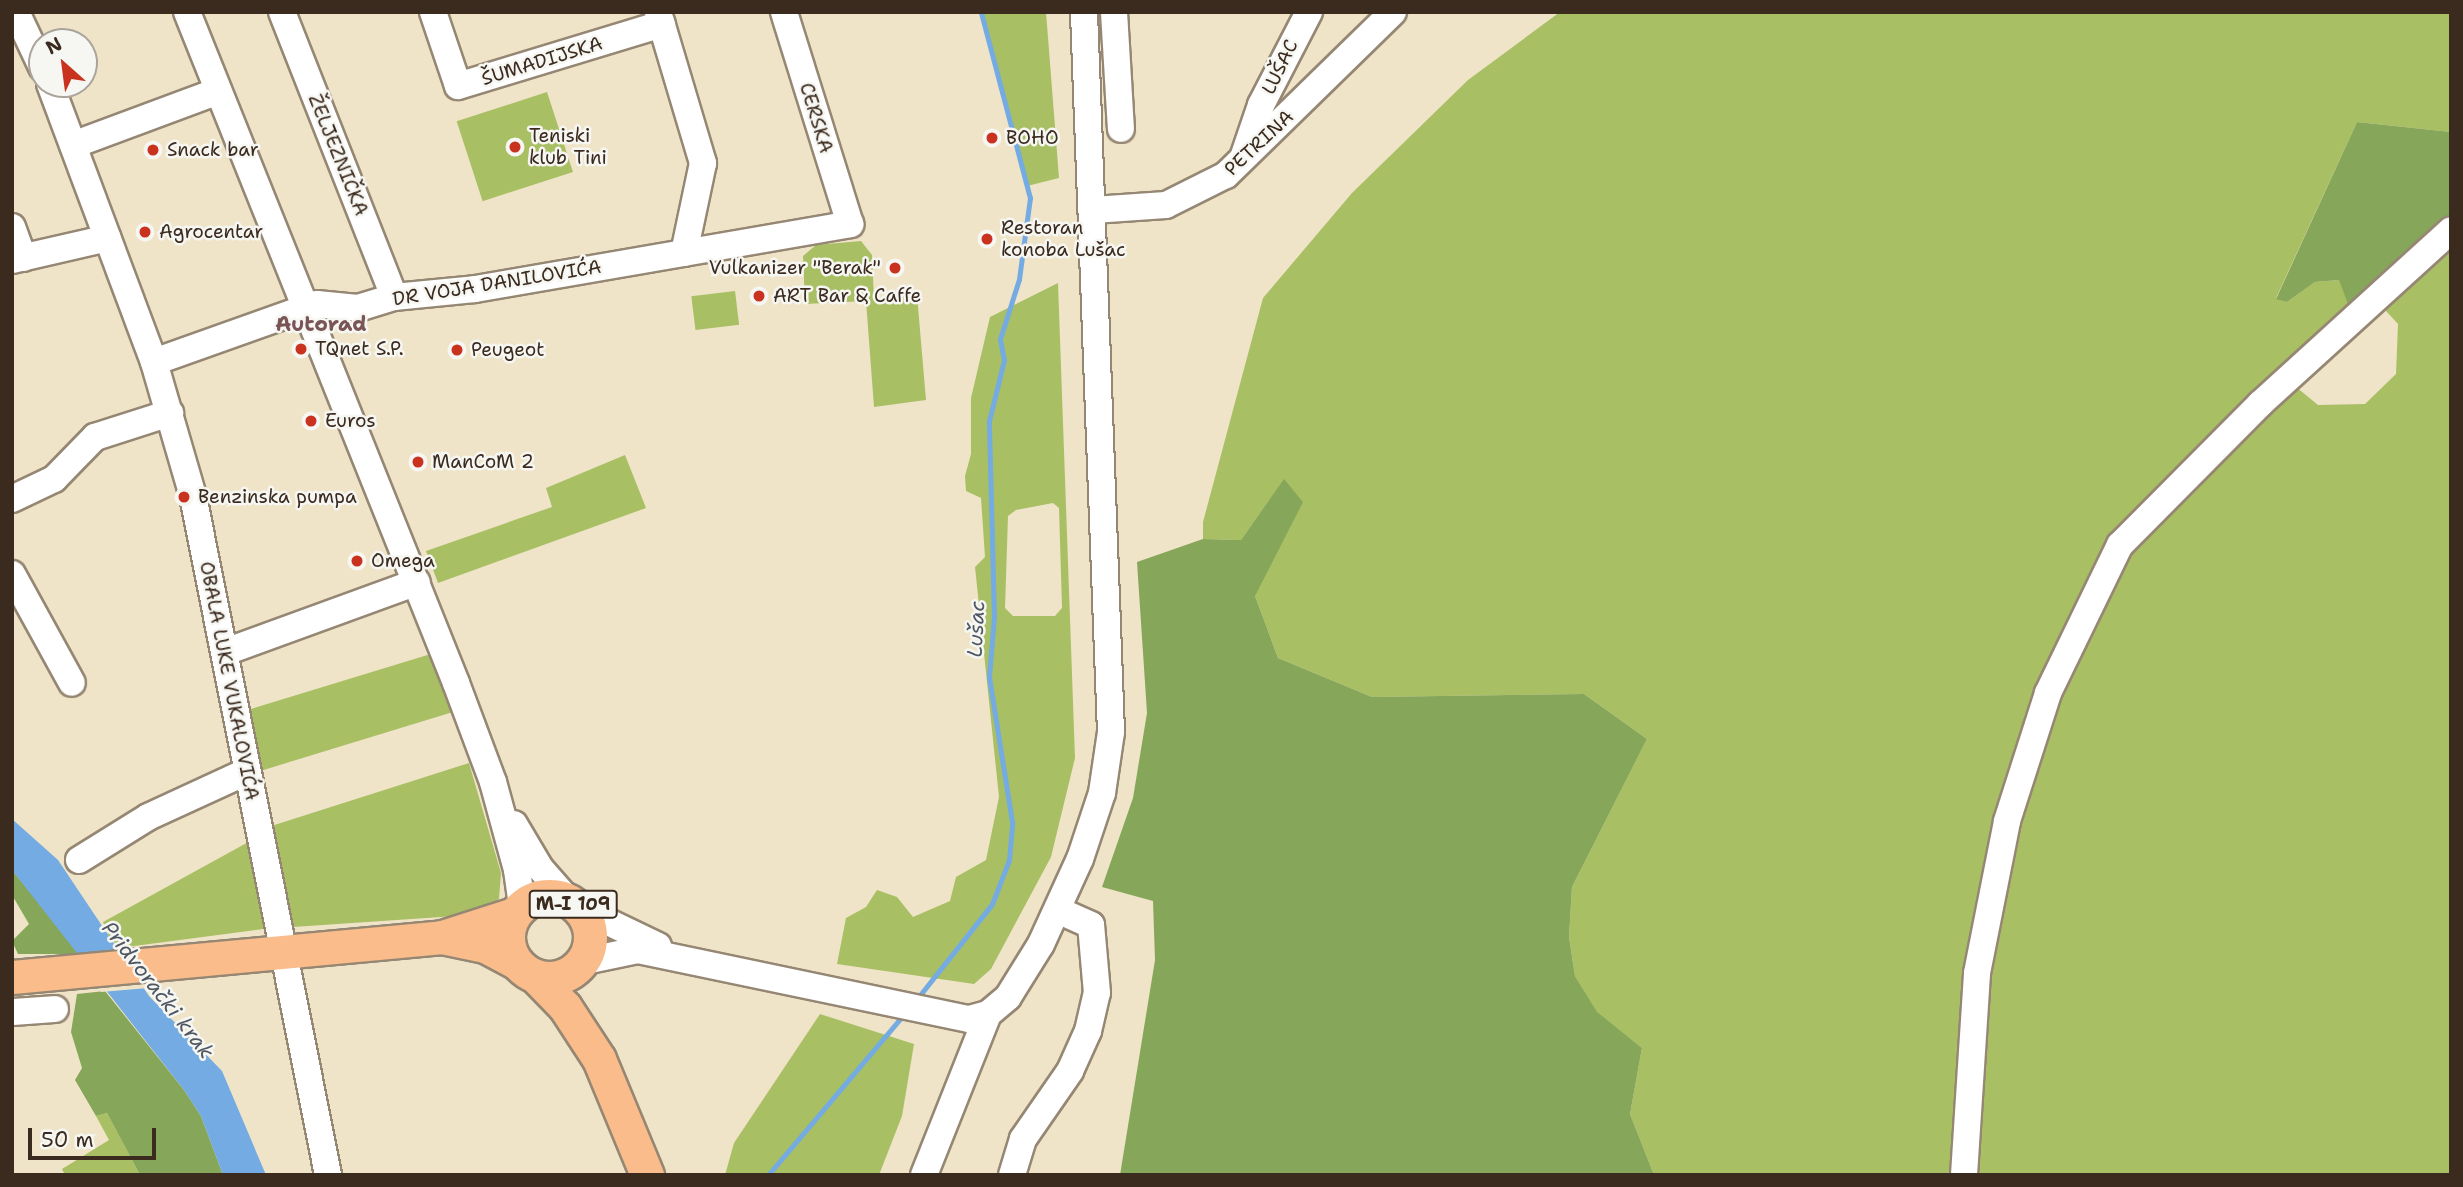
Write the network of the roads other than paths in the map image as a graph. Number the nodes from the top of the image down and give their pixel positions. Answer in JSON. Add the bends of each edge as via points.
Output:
{"nodes":[{"id":1,"x":16,"y":12,"type":"edge"},
{"id":2,"x":187,"y":12,"type":"edge"},
{"id":3,"x":282,"y":12,"type":"edge"},
{"id":4,"x":433,"y":12,"type":"edge"},
{"id":5,"x":785,"y":12,"type":"edge"},
{"id":6,"x":1084,"y":12,"type":"edge"},
{"id":7,"x":1114,"y":12,"type":"edge"},
{"id":8,"x":1309,"y":12,"type":"edge"},
{"id":9,"x":1393,"y":12,"type":"edge"},
{"id":10,"x":660,"y":18,"type":"edge"},
{"id":11,"x":28,"y":37,"type":"edge"},
{"id":12,"x":218,"y":91,"type":"junction"},
{"id":13,"x":56,"y":98,"type":"edge"},
{"id":14,"x":1121,"y":130,"type":"dead end"},
{"id":15,"x":74,"y":145,"type":"junction"},
{"id":16,"x":1242,"y":163,"type":"junction"},
{"id":17,"x":1093,"y":210,"type":"junction"},
{"id":18,"x":850,"y":224,"type":"joint"},
{"id":19,"x":12,"y":227,"type":"edge"},
{"id":20,"x":2451,"y":230,"type":"edge"},
{"id":21,"x":107,"y":238,"type":"junction"},
{"id":22,"x":684,"y":253,"type":"junction"},
{"id":23,"x":18,"y":259,"type":"edge"},
{"id":24,"x":394,"y":297,"type":"junction"},
{"id":25,"x":303,"y":308,"type":"junction"},
{"id":26,"x":154,"y":362,"type":"junction"},
{"id":27,"x":170,"y":413,"type":"junction"},
{"id":28,"x":12,"y":499,"type":"edge"},
{"id":29,"x":12,"y":574,"type":"edge"},
{"id":30,"x":417,"y":582,"type":"junction"},
{"id":31,"x":225,"y":652,"type":"junction"},
{"id":32,"x":72,"y":683,"type":"dead end"},
{"id":33,"x":246,"y":772,"type":"junction"},
{"id":34,"x":493,"y":782,"type":"junction"},
{"id":35,"x":79,"y":860,"type":"dead end"},
{"id":36,"x":572,"y":903,"type":"junction"},
{"id":37,"x":518,"y":910,"type":"junction"},
{"id":38,"x":1057,"y":910,"type":"junction"},
{"id":39,"x":442,"y":937,"type":"junction"},
{"id":40,"x":282,"y":950,"type":"junction"},
{"id":41,"x":685,"y":958,"type":"junction"},
{"id":42,"x":580,"y":965,"type":"junction"},
{"id":43,"x":525,"y":969,"type":"junction"},
{"id":44,"x":12,"y":977,"type":"edge"},
{"id":45,"x":55,"y":1009,"type":"dead end"},
{"id":46,"x":12,"y":1012,"type":"edge"},
{"id":47,"x":988,"y":1014,"type":"junction"},
{"id":48,"x":599,"y":1059,"type":"junction"},
{"id":49,"x":328,"y":1175,"type":"edge"},
{"id":50,"x":647,"y":1175,"type":"edge"},
{"id":51,"x":924,"y":1175,"type":"edge"},
{"id":52,"x":1013,"y":1175,"type":"edge"},
{"id":53,"x":1964,"y":1175,"type":"edge"}],
"edges":[{"from":1,"to":11,"type":"street"},
{"from":2,"to":12,"type":"street"},
{"from":3,"to":24,"type":"street","name":"ŽELJEZNIČKA"},
{"from":4,"to":10,"type":"street","name":"ŠUMADIJSKA","via":[[458,86]]},
{"from":5,"to":18,"type":"street","name":"CERSKA"},
{"from":6,"to":17,"type":"street"},
{"from":7,"to":14,"type":"street"},
{"from":8,"to":16,"type":"street","name":"LUŠAC","via":[[1261,105]]},
{"from":9,"to":16,"type":"street","name":"PETRINA"},
{"from":10,"to":22,"type":"street","via":[[703,163]]},
{"from":12,"to":15,"type":"street"},
{"from":12,"to":25,"type":"street"},
{"from":13,"to":15,"type":"street","name":"OBALA LUKE VUKALOVIĆA"},
{"from":15,"to":21,"type":"street","name":"OBALA LUKE VUKALOVIĆA"},
{"from":16,"to":17,"type":"street","name":"PETRINA","via":[[1202,191],[1166,205]]},
{"from":17,"to":38,"type":"street","via":[[1111,732],[1102,793]]},
{"from":18,"to":22,"type":"street","name":"DR VOJA DANILOVIĆA"},
{"from":19,"to":23,"type":"street"},
{"from":20,"to":53,"type":"street","via":[[2260,404],[2120,545],[2048,693],[2007,821],[1977,973]]},
{"from":21,"to":23,"type":"street"},
{"from":21,"to":26,"type":"street","name":"OBALA LUKE VUKALOVIĆA"},
{"from":22,"to":24,"type":"street","name":"DR VOJA DANILOVIĆA","via":[[475,289]]},
{"from":24,"to":25,"type":"street","name":"DR VOJA DANILOVIĆA","via":[[358,308],[317,304]]},
{"from":25,"to":26,"type":"street","name":"DR VOJA DANILOVIĆA"},
{"from":25,"to":30,"type":"street"},
{"from":26,"to":27,"type":"street","name":"OBALA LUKE VUKALOVIĆA"},
{"from":27,"to":28,"type":"street","via":[[96,437],[54,479]]},
{"from":27,"to":31,"type":"street","name":"OBALA LUKE VUKALOVIĆA","via":[[193,496]]},
{"from":29,"to":32,"type":"street"},
{"from":30,"to":31,"type":"street"},
{"from":30,"to":34,"type":"street"},
{"from":31,"to":33,"type":"street","name":"OBALA LUKE VUKALOVIĆA"},
{"from":33,"to":35,"type":"street","via":[[148,817]]},
{"from":33,"to":40,"type":"street","name":"OBALA LUKE VUKALOVIĆA"},
{"from":34,"to":36,"type":"street","via":[[527,847]]},
{"from":34,"to":37,"type":"street","via":[[517,870]]},
{"from":36,"to":37,"type":"main road","number":"M-I 109","via":[[544,895]]},
{"from":36,"to":41,"type":"street"},
{"from":36,"to":42,"type":"main road","number":"M-I 109","via":[[590,931]]},
{"from":37,"to":39,"type":"main road","number":"M-I 109"},
{"from":37,"to":43,"type":"main road","number":"M-I 109","via":[[507,938]]},
{"from":38,"to":47,"type":"street","via":[[1008,997]]},
{"from":38,"to":52,"type":"street","via":[[1091,925],[1097,993],[1088,1031],[1070,1071],[1023,1139]]},
{"from":39,"to":40,"type":"main road","number":"M-I 109"},
{"from":39,"to":43,"type":"main road","number":"M-I 109","via":[[485,946]]},
{"from":40,"to":44,"type":"main road","number":"M-I 109"},
{"from":40,"to":49,"type":"street","name":"OBALA LUKE VUKALOVIĆA"},
{"from":41,"to":42,"type":"street","via":[[635,950]]},
{"from":41,"to":47,"type":"street","via":[[928,1012],[968,1019]]},
{"from":42,"to":43,"type":"main road","via":[[549,978]]},
{"from":42,"to":48,"type":"main road","number":"M-I 109"},
{"from":43,"to":48,"type":"main road","number":"M-I 109","via":[[565,1006]]},
{"from":45,"to":46,"type":"street"},
{"from":47,"to":51,"type":"street"},
{"from":48,"to":50,"type":"main road","number":"M-I 109"}]}
